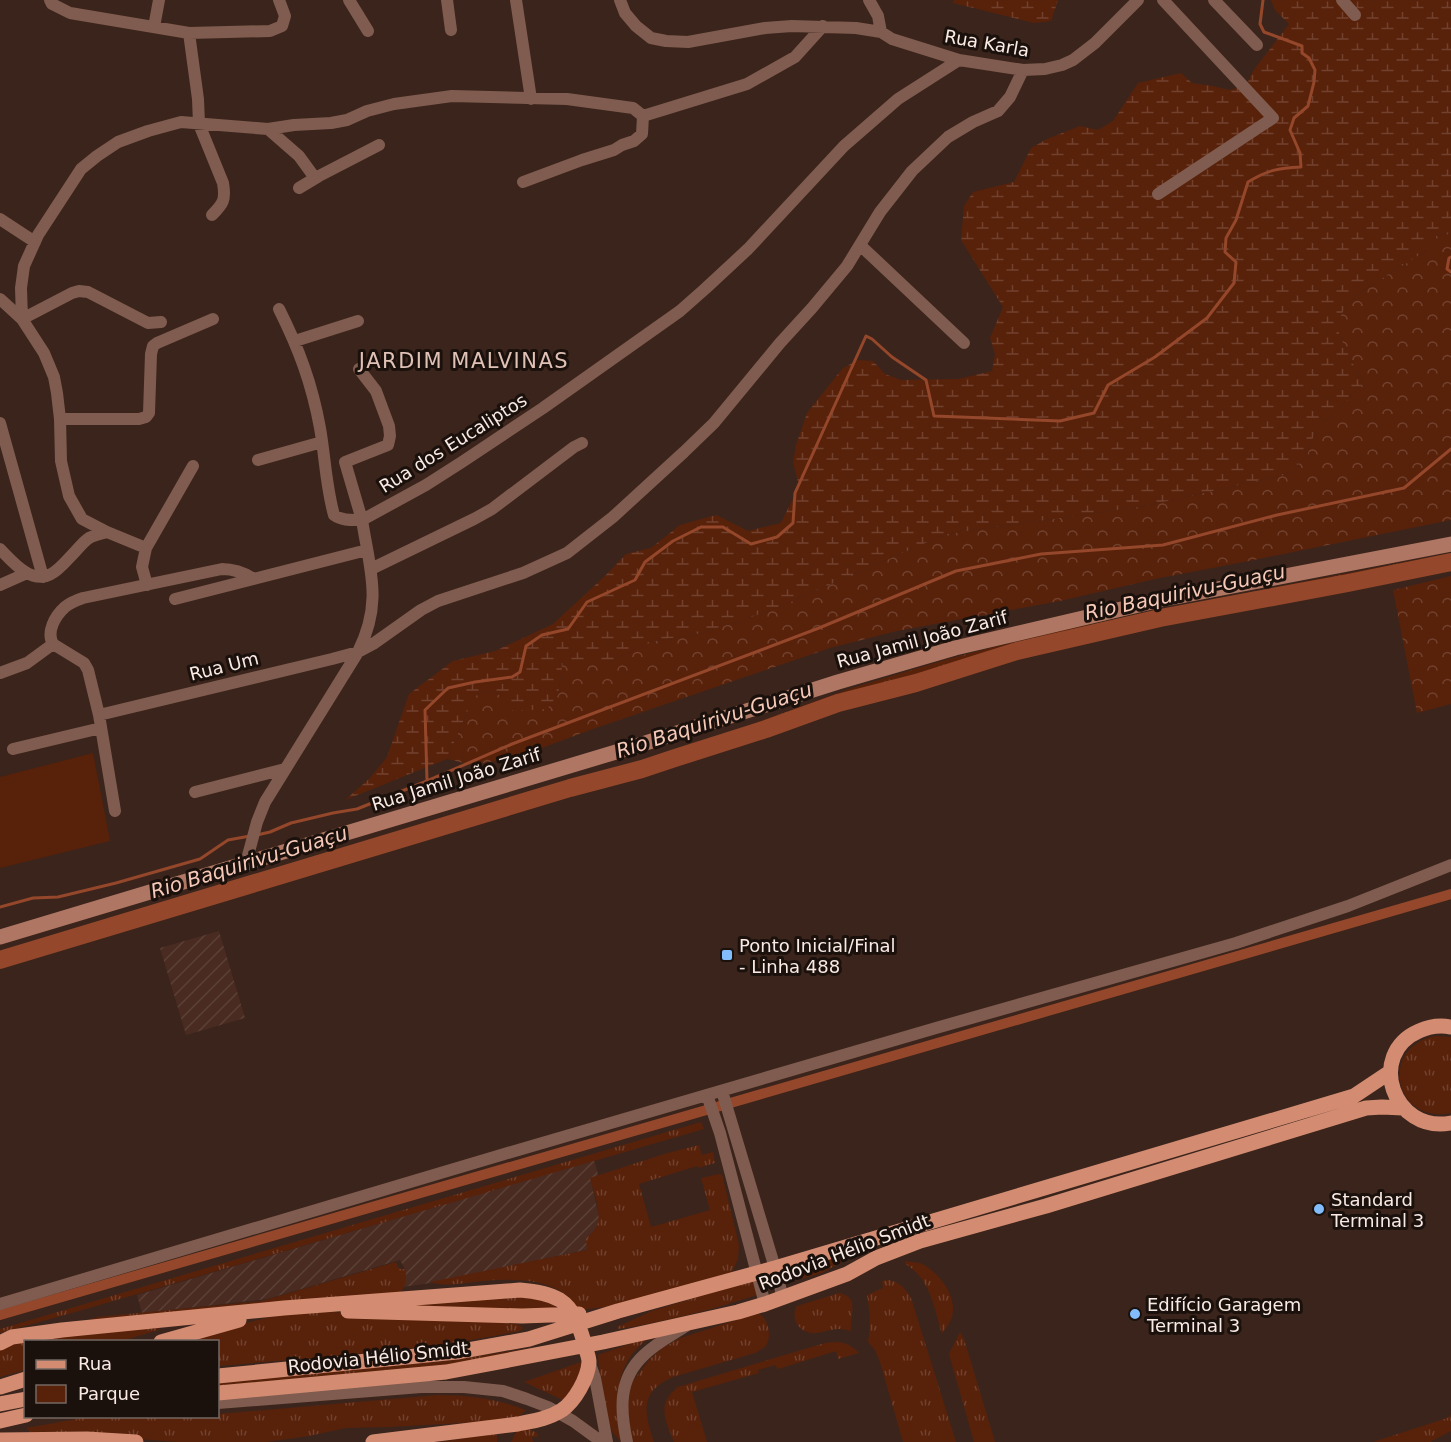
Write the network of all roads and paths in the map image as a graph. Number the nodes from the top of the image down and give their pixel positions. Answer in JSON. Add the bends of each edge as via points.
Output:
{"nodes":[{"id":1,"x":50,"y":0,"type":"edge"},
{"id":2,"x":159,"y":0,"type":"edge"},
{"id":3,"x":279,"y":0,"type":"edge"},
{"id":4,"x":349,"y":0,"type":"edge"},
{"id":5,"x":447,"y":0,"type":"edge"},
{"id":6,"x":516,"y":0,"type":"edge"},
{"id":7,"x":620,"y":0,"type":"edge"},
{"id":8,"x":869,"y":0,"type":"edge"},
{"id":9,"x":1138,"y":0,"type":"edge"},
{"id":10,"x":1163,"y":0,"type":"edge"},
{"id":11,"x":1214,"y":0,"type":"edge"},
{"id":12,"x":1342,"y":0,"type":"edge"},
{"id":13,"x":1355,"y":15,"type":"dead end"},
{"id":14,"x":823,"y":26,"type":"junction"},
{"id":15,"x":154,"y":27,"type":"junction"},
{"id":16,"x":451,"y":30,"type":"dead end"},
{"id":17,"x":368,"y":31,"type":"dead end"},
{"id":18,"x":880,"y":32,"type":"junction"},
{"id":19,"x":189,"y":33,"type":"junction"},
{"id":20,"x":1257,"y":45,"type":"dead end"},
{"id":21,"x":959,"y":60,"type":"junction"},
{"id":22,"x":1023,"y":70,"type":"junction"},
{"id":23,"x":531,"y":99,"type":"junction"},
{"id":24,"x":643,"y":116,"type":"junction"},
{"id":25,"x":199,"y":124,"type":"junction"},
{"id":26,"x":268,"y":129,"type":"junction"},
{"id":27,"x":379,"y":145,"type":"dead end"},
{"id":28,"x":315,"y":178,"type":"junction"},
{"id":29,"x":523,"y":182,"type":"dead end"},
{"id":30,"x":299,"y":188,"type":"dead end"},
{"id":31,"x":1158,"y":194,"type":"dead end"},
{"id":32,"x":212,"y":215,"type":"dead end"},
{"id":33,"x":0,"y":219,"type":"edge"},
{"id":34,"x":35,"y":242,"type":"junction"},
{"id":35,"x":860,"y":245,"type":"junction"},
{"id":36,"x":0,"y":299,"type":"edge"},
{"id":37,"x":279,"y":309,"type":"dead end"},
{"id":38,"x":22,"y":319,"type":"junction"},
{"id":39,"x":213,"y":319,"type":"dead end"},
{"id":40,"x":358,"y":321,"type":"dead end"},
{"id":41,"x":161,"y":322,"type":"dead end"},
{"id":42,"x":295,"y":341,"type":"junction"},
{"id":43,"x":964,"y":343,"type":"dead end"},
{"id":44,"x":359,"y":369,"type":"dead end"},
{"id":45,"x":60,"y":419,"type":"junction"},
{"id":46,"x":0,"y":423,"type":"edge"},
{"id":47,"x":322,"y":441,"type":"junction"},
{"id":48,"x":582,"y":442,"type":"dead end"},
{"id":49,"x":258,"y":460,"type":"dead end"},
{"id":50,"x":193,"y":466,"type":"dead end"},
{"id":51,"x":362,"y":520,"type":"junction"},
{"id":52,"x":107,"y":532,"type":"junction"},
{"id":53,"x":1451,"y":543,"type":"edge"},
{"id":54,"x":146,"y":548,"type":"junction"},
{"id":55,"x":0,"y":549,"type":"edge"},
{"id":56,"x":367,"y":550,"type":"junction"},
{"id":57,"x":371,"y":569,"type":"junction"},
{"id":58,"x":27,"y":573,"type":"junction"},
{"id":59,"x":43,"y":577,"type":"junction"},
{"id":60,"x":254,"y":579,"type":"junction"},
{"id":61,"x":0,"y":585,"type":"edge"},
{"id":62,"x":147,"y":585,"type":"junction"},
{"id":63,"x":175,"y":599,"type":"dead end"},
{"id":64,"x":53,"y":644,"type":"junction"},
{"id":65,"x":358,"y":652,"type":"junction"},
{"id":66,"x":0,"y":674,"type":"edge"},
{"id":67,"x":100,"y":721,"type":"junction"},
{"id":68,"x":13,"y":749,"type":"dead end"},
{"id":69,"x":285,"y":769,"type":"junction"},
{"id":70,"x":195,"y":792,"type":"dead end"},
{"id":71,"x":115,"y":811,"type":"dead end"},
{"id":72,"x":246,"y":863,"type":"junction"},
{"id":73,"x":1451,"y":866,"type":"edge"},
{"id":74,"x":0,"y":937,"type":"edge"},
{"id":75,"x":1451,"y":1028,"type":"edge"},
{"id":76,"x":1390,"y":1072,"type":"junction"},
{"id":77,"x":723,"y":1096,"type":"junction"},
{"id":78,"x":709,"y":1100,"type":"junction"},
{"id":79,"x":1403,"y":1108,"type":"junction"},
{"id":80,"x":1451,"y":1123,"type":"edge"},
{"id":81,"x":775,"y":1268,"type":"junction"},
{"id":82,"x":757,"y":1273,"type":"junction"},
{"id":83,"x":783,"y":1298,"type":"junction"},
{"id":84,"x":0,"y":1304,"type":"edge"},
{"id":85,"x":765,"y":1304,"type":"junction"},
{"id":86,"x":284,"y":1308,"type":"junction"},
{"id":87,"x":618,"y":1311,"type":"junction"},
{"id":88,"x":690,"y":1323,"type":"junction"},
{"id":89,"x":165,"y":1340,"type":"edge"},
{"id":90,"x":0,"y":1343,"type":"edge"},
{"id":91,"x":589,"y":1361,"type":"junction"},
{"id":92,"x":219,"y":1376,"type":"edge"},
{"id":93,"x":24,"y":1380,"type":"edge"},
{"id":94,"x":5,"y":1385,"type":"edge"},
{"id":95,"x":219,"y":1393,"type":"edge"},
{"id":96,"x":219,"y":1403,"type":"edge"},
{"id":97,"x":21,"y":1416,"type":"edge"},
{"id":98,"x":0,"y":1421,"type":"edge"},
{"id":99,"x":0,"y":1440,"type":"edge"},
{"id":100,"x":136,"y":1442,"type":"edge"},
{"id":101,"x":373,"y":1442,"type":"edge"},
{"id":102,"x":604,"y":1442,"type":"edge"},
{"id":103,"x":627,"y":1442,"type":"edge"}],
"edges":[{"from":1,"to":15,"type":"street","via":[[70,13]]},
{"from":2,"to":15,"type":"street"},
{"from":3,"to":19,"type":"street","via":[[285,16],[282,26],[270,31]]},
{"from":4,"to":17,"type":"street"},
{"from":5,"to":16,"type":"street"},
{"from":6,"to":23,"type":"street"},
{"from":7,"to":14,"type":"street","name":"Rua Karla","via":[[636,26],[651,38],[666,41],[688,42],[765,28]]},
{"from":8,"to":18,"type":"street","via":[[878,16]]},
{"from":9,"to":22,"type":"street","name":"Rua Karla","via":[[1095,44],[1073,60],[1045,69]]},
{"from":10,"to":31,"type":"street","via":[[1273,118]]},
{"from":11,"to":20,"type":"street"},
{"from":12,"to":13,"type":"street"},
{"from":14,"to":18,"type":"street","name":"Rua Karla"},
{"from":14,"to":24,"type":"street","via":[[795,57],[747,84]]},
{"from":15,"to":19,"type":"street"},
{"from":18,"to":21,"type":"street","name":"Rua Karla"},
{"from":19,"to":25,"type":"street"},
{"from":21,"to":22,"type":"street","name":"Rua Karla"},
{"from":21,"to":51,"type":"street","name":"Rua dos Eucaliptos","via":[[898,99],[844,146],[748,249],[680,311],[462,462]]},
{"from":22,"to":35,"type":"street","via":[[998,111],[948,137],[912,171]]},
{"from":23,"to":24,"type":"street","via":[[567,99],[633,108]]},
{"from":23,"to":26,"type":"street","via":[[452,96],[394,104],[331,123]]},
{"from":24,"to":29,"type":"street","via":[[642,134],[634,141]]},
{"from":25,"to":26,"type":"street"},
{"from":25,"to":32,"type":"street","via":[[225,193]]},
{"from":25,"to":34,"type":"street","via":[[182,123],[148,131],[118,142],[97,156],[81,169]]},
{"from":26,"to":28,"type":"street","via":[[299,156]]},
{"from":27,"to":28,"type":"street"},
{"from":28,"to":30,"type":"street"},
{"from":33,"to":34,"type":"street"},
{"from":34,"to":38,"type":"street","via":[[24,266]]},
{"from":35,"to":43,"type":"street"},
{"from":35,"to":65,"type":"street","via":[[848,266],[714,423],[613,517],[567,553],[523,573],[438,601]]},
{"from":36,"to":38,"type":"street"},
{"from":37,"to":42,"type":"street"},
{"from":38,"to":41,"type":"street","via":[[79,291],[148,323]]},
{"from":38,"to":45,"type":"street","via":[[54,377]]},
{"from":39,"to":45,"type":"street","via":[[153,346],[146,417]]},
{"from":40,"to":42,"type":"street"},
{"from":42,"to":47,"type":"street","via":[[312,390]]},
{"from":44,"to":51,"type":"street","via":[[376,391],[390,436],[388,445],[345,462]]},
{"from":45,"to":52,"type":"street","via":[[61,461],[69,496],[82,519]]},
{"from":46,"to":59,"type":"street"},
{"from":47,"to":49,"type":"street"},
{"from":47,"to":51,"type":"street","via":[[334,515]]},
{"from":48,"to":57,"type":"street","via":[[492,509]]},
{"from":50,"to":54,"type":"street"},
{"from":51,"to":56,"type":"street"},
{"from":52,"to":54,"type":"street"},
{"from":52,"to":59,"type":"street","via":[[88,538],[58,570]]},
{"from":53,"to":72,"type":"main road","name":"Rua Jamil João Zarif","via":[[1160,600],[955,648]]},
{"from":54,"to":62,"type":"street","via":[[142,567]]},
{"from":55,"to":58,"type":"street"},
{"from":56,"to":57,"type":"street"},
{"from":56,"to":60,"type":"street"},
{"from":57,"to":65,"type":"street","via":[[372,610]]},
{"from":58,"to":59,"type":"street"},
{"from":58,"to":61,"type":"street"},
{"from":60,"to":62,"type":"street","via":[[233,569],[222,569]]},
{"from":60,"to":63,"type":"street"},
{"from":62,"to":64,"type":"street","via":[[83,598],[66,606],[51,627]]},
{"from":64,"to":66,"type":"street","via":[[27,663]]},
{"from":64,"to":67,"type":"street","via":[[84,663]]},
{"from":65,"to":67,"type":"street","name":"Rua Um"},
{"from":65,"to":69,"type":"street"},
{"from":67,"to":68,"type":"street","name":"Rua Um"},
{"from":67,"to":71,"type":"street"},
{"from":69,"to":70,"type":"street"},
{"from":69,"to":72,"type":"street","via":[[257,822]]},
{"from":72,"to":74,"type":"main road","name":"Rua Jamil João Zarif"},
{"from":73,"to":77,"type":"street","via":[[1236,943]]},
{"from":75,"to":76,"type":"main road","via":[[1428,1027],[1414,1033],[1398,1050]]},
{"from":76,"to":79,"type":"main road","via":[[1395,1097]]},
{"from":76,"to":81,"type":"main road","name":"Rodovia Hélio Smidt","via":[[1354,1096]]},
{"from":77,"to":78,"type":"street"},
{"from":77,"to":81,"type":"street"},
{"from":78,"to":82,"type":"street"},
{"from":78,"to":84,"type":"street","via":[[501,1155]]},
{"from":79,"to":80,"type":"main road","via":[[1421,1121]]},
{"from":79,"to":83,"type":"main road","name":"Rodovia Hélio Smidt","via":[[1366,1107],[920,1241]]},
{"from":81,"to":82,"type":"main road","name":"Rodovia Hélio Smidt"},
{"from":81,"to":83,"type":"street"},
{"from":82,"to":85,"type":"street"},
{"from":82,"to":87,"type":"main road","name":"Rodovia Hélio Smidt"},
{"from":83,"to":85,"type":"main road","name":"Rodovia Hélio Smidt"},
{"from":85,"to":88,"type":"main road","name":"Rodovia Hélio Smidt"},
{"from":86,"to":87,"type":"main road","via":[[522,1317]]},
{"from":86,"to":89,"type":"main road"},
{"from":86,"to":90,"type":"main road","via":[[36,1333]]},
{"from":86,"to":91,"type":"main road","via":[[520,1290],[541,1293],[562,1301],[570,1309]]},
{"from":87,"to":92,"type":"main road","name":"Rodovia Hélio Smidt","via":[[529,1339],[457,1352]]},
{"from":88,"to":95,"type":"main road","name":"Rodovia Hélio Smidt","via":[[446,1372]]},
{"from":88,"to":103,"type":"street","via":[[644,1354],[628,1377],[621,1406]]},
{"from":91,"to":101,"type":"main road","via":[[582,1385],[570,1403],[541,1420]]},
{"from":91,"to":102,"type":"street"},
{"from":93,"to":94,"type":"main road"},
{"from":96,"to":102,"type":"street","via":[[464,1387],[503,1391],[548,1407]]},
{"from":97,"to":98,"type":"main road"},
{"from":99,"to":100,"type":"main road"}]}
